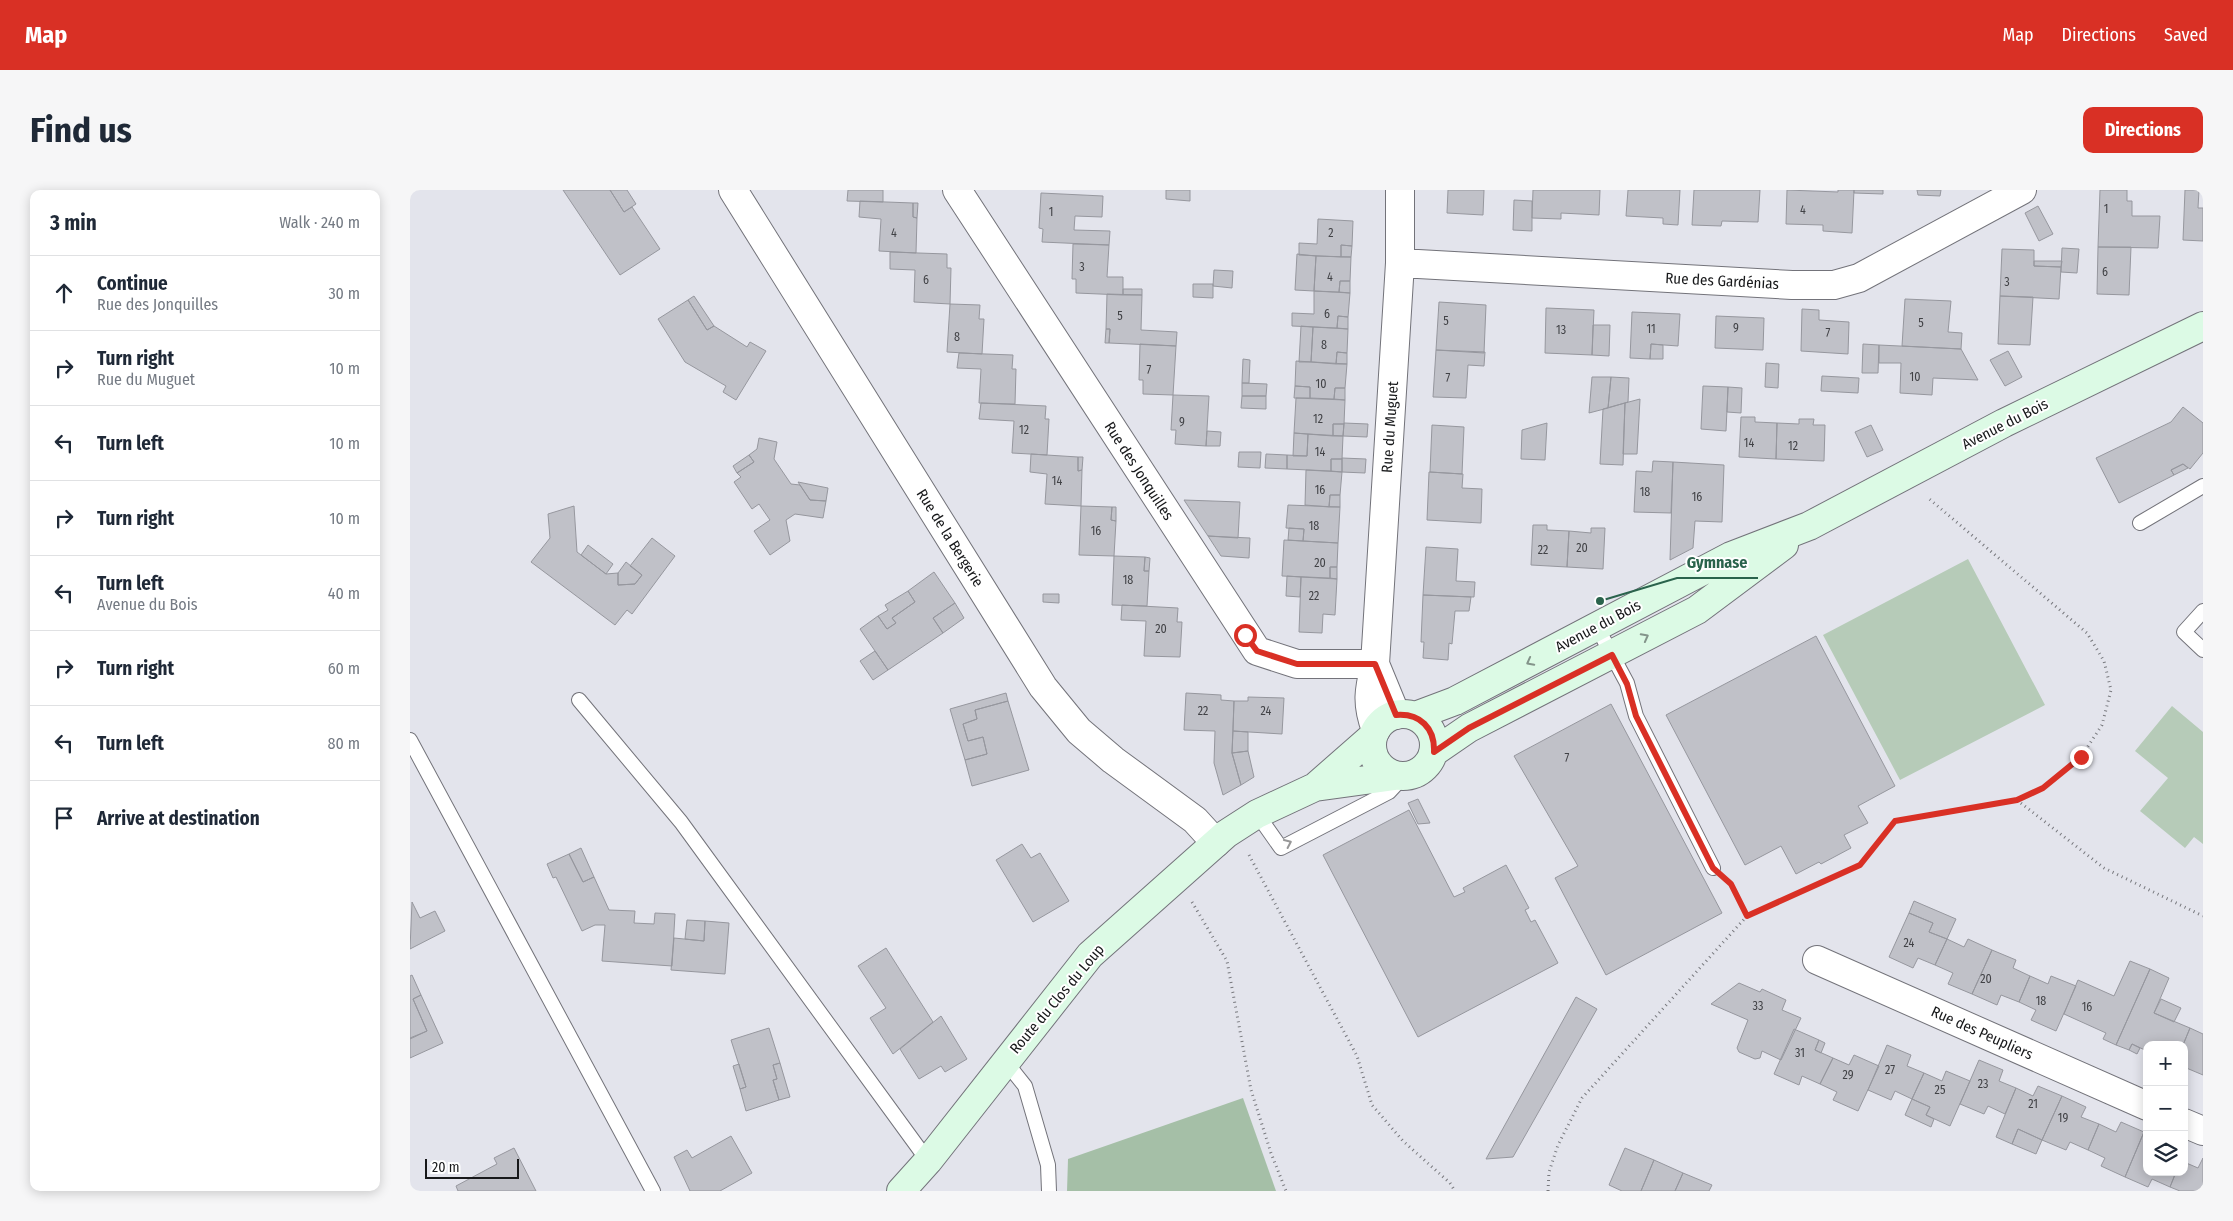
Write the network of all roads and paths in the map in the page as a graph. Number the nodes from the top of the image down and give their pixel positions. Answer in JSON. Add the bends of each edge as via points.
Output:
{"nodes":[{"id":1,"x":733,"y":190,"type":"edge"},
{"id":2,"x":957,"y":190,"type":"edge"},
{"id":3,"x":1400,"y":190,"type":"edge"},
{"id":4,"x":2022,"y":190,"type":"edge"},
{"id":5,"x":1400,"y":263,"type":"junction"},
{"id":6,"x":2203,"y":326,"type":"edge"},
{"id":7,"x":1912,"y":472,"type":"junction"},
{"id":8,"x":2203,"y":486,"type":"edge"},
{"id":9,"x":2140,"y":523,"type":"dead end"},
{"id":10,"x":1809,"y":526,"type":"junction"},
{"id":11,"x":2203,"y":611,"type":"edge"},
{"id":12,"x":1597,"y":627,"type":"junction"},
{"id":13,"x":2203,"y":650,"type":"edge"},
{"id":14,"x":1612,"y":655,"type":"junction"},
{"id":15,"x":1375,"y":664,"type":"junction"},
{"id":16,"x":579,"y":700,"type":"dead end"},
{"id":17,"x":1390,"y":724,"type":"junction"},
{"id":18,"x":410,"y":740,"type":"edge"},
{"id":19,"x":1434,"y":752,"type":"junction"},
{"id":20,"x":1399,"y":776,"type":"junction"},
{"id":21,"x":1315,"y":788,"type":"junction"},
{"id":22,"x":2017,"y":800,"type":"junction"},
{"id":23,"x":1257,"y":814,"type":"junction"},
{"id":24,"x":1224,"y":836,"type":"junction"},
{"id":25,"x":1713,"y":868,"type":"joint"},
{"id":26,"x":1176,"y":876,"type":"junction"},
{"id":27,"x":1747,"y":916,"type":"junction"},
{"id":28,"x":2203,"y":916,"type":"edge"},
{"id":29,"x":1817,"y":960,"type":"dead end"},
{"id":30,"x":1005,"y":1061,"type":"junction"},
{"id":31,"x":2143,"y":1104,"type":"edge"},
{"id":32,"x":2188,"y":1125,"type":"edge"},
{"id":33,"x":2203,"y":1131,"type":"edge"},
{"id":34,"x":928,"y":1161,"type":"junction"},
{"id":35,"x":653,"y":1191,"type":"edge"},
{"id":36,"x":901,"y":1191,"type":"edge"},
{"id":37,"x":1050,"y":1191,"type":"edge"},
{"id":38,"x":1286,"y":1191,"type":"edge"},
{"id":39,"x":1455,"y":1191,"type":"edge"},
{"id":40,"x":1548,"y":1191,"type":"edge"}],
"edges":[{"from":1,"to":24,"type":"street","name":"Rue de la Bergerie","via":[[1043,686],[1079,731],[1113,760],[1195,820]]},
{"from":2,"to":15,"type":"street","name":"Rue des Jonquilles","via":[[1257,651],[1297,664]]},
{"from":3,"to":5,"type":"street","name":"Rue du Muguet"},
{"from":4,"to":5,"type":"street","name":"Rue des Gardénias","via":[[1859,278],[1834,285]]},
{"from":5,"to":15,"type":"street","name":"Rue du Muguet"},
{"from":6,"to":7,"type":"street","name":"Avenue du Bois","via":[[2004,423]]},
{"from":7,"to":10,"type":"street","name":"Avenue du Bois"},
{"from":7,"to":22,"type":"path","via":[[1923,494],[2087,633],[2104,661],[2111,690],[2102,725],[2081,757],[2043,788]]},
{"from":8,"to":9,"type":"lane"},
{"from":10,"to":12,"type":"street","name":"Avenue du Bois","via":[[1731,556]]},
{"from":14,"to":10,"type":"street","name":"Avenue du Bois","one_way":true,"via":[[1697,610]]},
{"from":11,"to":13,"type":"lane","via":[[2184,632]]},
{"from":12,"to":14,"type":"lane"},
{"from":12,"to":17,"type":"street","name":"Avenue du Bois","one_way":true,"via":[[1456,701]]},
{"from":14,"to":19,"type":"street","name":"Avenue du Bois","via":[[1469,728]]},
{"from":14,"to":25,"type":"lane","via":[[1627,684],[1636,716]]},
{"from":15,"to":17,"type":"street","name":"Rue du Muguet"},
{"from":16,"to":34,"type":"lane","via":[[681,822]]},
{"from":17,"to":19,"type":"street","via":[[1425,722],[1434,741]]},
{"from":17,"to":20,"type":"street","via":[[1373,756],[1378,765]]},
{"from":17,"to":21,"type":"street","name":"Route du Clos du Loup"},
{"from":18,"to":35,"type":"lane"},
{"from":19,"to":20,"type":"street","via":[[1426,767],[1412,776]]},
{"from":20,"to":21,"type":"street","name":"Route du Clos du Loup"},
{"from":23,"to":20,"type":"lane","one_way":true,"via":[[1281,848],[1389,792]]},
{"from":21,"to":23,"type":"street","name":"Route du Clos du Loup"},
{"from":22,"to":27,"type":"path","via":[[1895,821],[1860,865]]},
{"from":22,"to":28,"type":"path","via":[[2104,868]]},
{"from":23,"to":24,"type":"street","name":"Route du Clos du Loup"},
{"from":24,"to":26,"type":"street","name":"Route du Clos du Loup"},
{"from":24,"to":39,"type":"path","via":[[1247,852],[1357,1056],[1372,1105],[1403,1141]]},
{"from":25,"to":27,"type":"path","via":[[1731,884]]},
{"from":26,"to":30,"type":"street","name":"Route du Clos du Loup","via":[[1090,955]]},
{"from":26,"to":38,"type":"path","via":[[1227,961],[1251,1090]]},
{"from":27,"to":40,"type":"path","via":[[1582,1098],[1558,1146],[1549,1172]]},
{"from":29,"to":31,"type":"street","name":"Rue des Peupliers"},
{"from":30,"to":34,"type":"street","name":"Route du Clos du Loup"},
{"from":30,"to":37,"type":"lane","via":[[1025,1086],[1048,1165]]},
{"from":32,"to":33,"type":"street"},
{"from":34,"to":36,"type":"street","name":"Route du Clos du Loup"}]}
